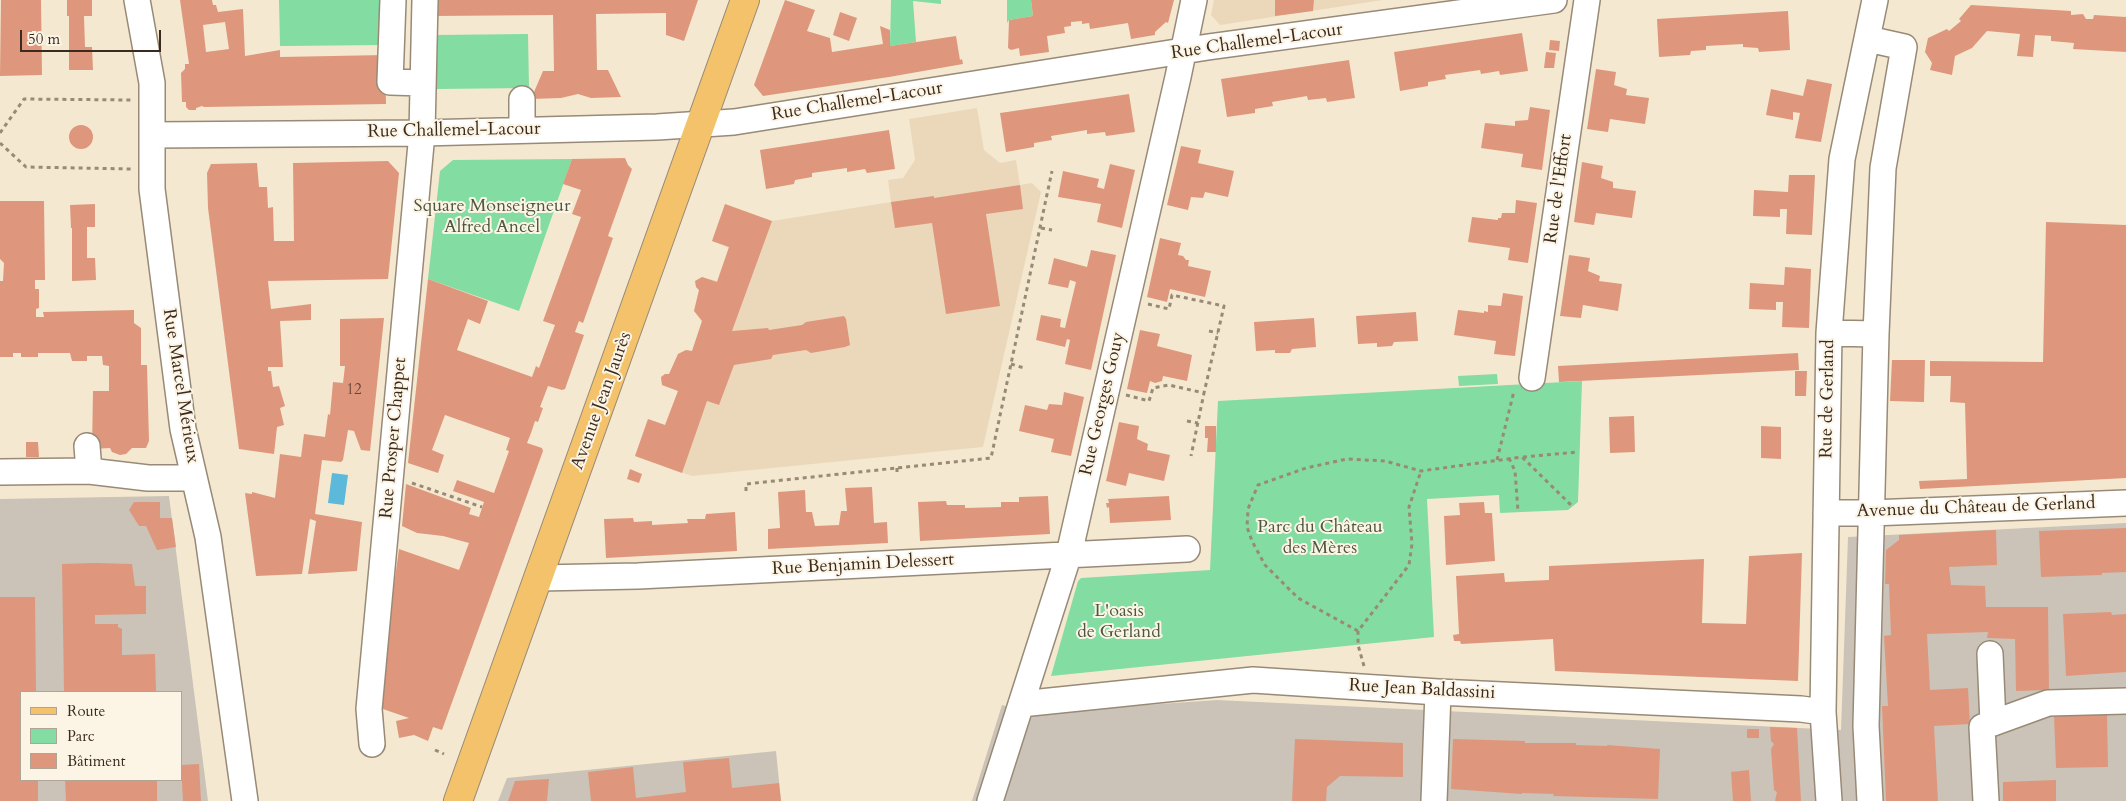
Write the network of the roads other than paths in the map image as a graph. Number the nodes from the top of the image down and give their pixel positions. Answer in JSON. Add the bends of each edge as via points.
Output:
{"nodes":[{"id":1,"x":137,"y":0,"type":"edge"},
{"id":2,"x":392,"y":0,"type":"edge"},
{"id":3,"x":425,"y":0,"type":"edge"},
{"id":4,"x":745,"y":0,"type":"edge"},
{"id":5,"x":1194,"y":0,"type":"edge"},
{"id":6,"x":1554,"y":0,"type":"edge"},
{"id":7,"x":1587,"y":0,"type":"edge"},
{"id":8,"x":1875,"y":0,"type":"edge"},
{"id":9,"x":1868,"y":39,"type":"junction"},
{"id":10,"x":1182,"y":52,"type":"junction"},
{"id":11,"x":423,"y":83,"type":"junction"},
{"id":12,"x":522,"y":99,"type":"dead end"},
{"id":13,"x":701,"y":123,"type":"junction"},
{"id":14,"x":522,"y":130,"type":"junction"},
{"id":15,"x":422,"y":133,"type":"junction"},
{"id":16,"x":153,"y":135,"type":"junction"},
{"id":17,"x":1829,"y":333,"type":"junction"},
{"id":18,"x":1876,"y":334,"type":"junction"},
{"id":19,"x":1524,"y":382,"type":"road end"},
{"id":20,"x":87,"y":446,"type":"dead end"},
{"id":21,"x":89,"y":470,"type":"junction"},
{"id":22,"x":0,"y":472,"type":"edge"},
{"id":23,"x":147,"y":478,"type":"junction"},
{"id":24,"x":194,"y":478,"type":"junction"},
{"id":25,"x":0,"y":489,"type":"edge"},
{"id":26,"x":2126,"y":502,"type":"edge"},
{"id":27,"x":1826,"y":513,"type":"junction"},
{"id":28,"x":1871,"y":513,"type":"junction"},
{"id":29,"x":1187,"y":549,"type":"dead end"},
{"id":30,"x":1069,"y":554,"type":"junction"},
{"id":31,"x":539,"y":578,"type":"junction"},
{"id":32,"x":1990,"y":654,"type":"dead end"},
{"id":33,"x":1438,"y":692,"type":"junction"},
{"id":34,"x":2126,"y":701,"type":"edge"},
{"id":35,"x":1021,"y":704,"type":"junction"},
{"id":36,"x":1823,"y":712,"type":"junction"},
{"id":37,"x":1993,"y":723,"type":"junction"},
{"id":38,"x":372,"y":744,"type":"dead end"},
{"id":39,"x":245,"y":801,"type":"edge"},
{"id":40,"x":458,"y":801,"type":"edge"},
{"id":41,"x":990,"y":801,"type":"edge"},
{"id":42,"x":1434,"y":801,"type":"edge"},
{"id":43,"x":1829,"y":801,"type":"edge"},
{"id":44,"x":1870,"y":801,"type":"edge"},
{"id":45,"x":1986,"y":801,"type":"edge"}],
"edges":[{"from":1,"to":16,"type":"street","name":"Rue Marcel Mérieux","via":[[152,83]]},
{"from":2,"to":11,"type":"street","via":[[390,82]]},
{"from":3,"to":11,"type":"street","name":"Rue Prosper Chappet"},
{"from":4,"to":13,"type":"main road","name":"Avenue Jean Jaurès"},
{"from":5,"to":10,"type":"street","name":"Rue Georges Gouy"},
{"from":6,"to":10,"type":"street","name":"Rue Challemel-Lacour"},
{"from":7,"to":19,"type":"street","name":"Rue de l'Effort"},
{"from":8,"to":9,"type":"street","name":"Rue de Gerland"},
{"from":9,"to":17,"type":"street","name":"Rue de Gerland","via":[[1842,159]]},
{"from":9,"to":18,"type":"street","via":[[1904,47],[1883,168]]},
{"from":10,"to":13,"type":"street","name":"Rue Challemel-Lacour","via":[[734,122]]},
{"from":10,"to":30,"type":"street","name":"Rue Georges Gouy"},
{"from":11,"to":15,"type":"street","name":"Rue Prosper Chappet"},
{"from":12,"to":14,"type":"street"},
{"from":13,"to":14,"type":"street","name":"Rue Challemel-Lacour"},
{"from":13,"to":31,"type":"main road","name":"Avenue Jean Jaurès"},
{"from":14,"to":15,"type":"street","name":"Rue Challemel-Lacour"},
{"from":15,"to":16,"type":"street","name":"Rue Challemel-Lacour"},
{"from":15,"to":38,"type":"street","name":"Rue Prosper Chappet","via":[[369,708]]},
{"from":16,"to":24,"type":"street","name":"Rue Marcel Mérieux","via":[[154,198],[183,429]]},
{"from":17,"to":18,"type":"street"},
{"from":17,"to":27,"type":"street","name":"Rue de Gerland"},
{"from":18,"to":28,"type":"street"},
{"from":20,"to":21,"type":"street"},
{"from":21,"to":22,"type":"street"},
{"from":21,"to":23,"type":"street"},
{"from":23,"to":24,"type":"street"},
{"from":23,"to":25,"type":"street","via":[[99,486]]},
{"from":24,"to":39,"type":"street","name":"Rue Marcel Mérieux","via":[[208,537]]},
{"from":26,"to":28,"type":"street","name":"Avenue du Château de Gerland"},
{"from":27,"to":28,"type":"street","name":"Avenue du Château de Gerland"},
{"from":27,"to":36,"type":"street","name":"Rue de Gerland"},
{"from":28,"to":44,"type":"street","via":[[1866,726]]},
{"from":29,"to":30,"type":"street","name":"Rue Benjamin Delessert"},
{"from":30,"to":31,"type":"street","name":"Rue Benjamin Delessert"},
{"from":30,"to":35,"type":"street","name":"Rue Georges Gouy"},
{"from":31,"to":40,"type":"main road","name":"Avenue Jean Jaurès"},
{"from":32,"to":37,"type":"street"},
{"from":33,"to":35,"type":"street","name":"Rue Jean Baldassini","via":[[1253,680]]},
{"from":33,"to":36,"type":"street","name":"Rue Jean Baldassini"},
{"from":33,"to":42,"type":"street"},
{"from":34,"to":37,"type":"street","via":[[2048,703]]},
{"from":35,"to":41,"type":"street","name":"Rue Georges Gouy"},
{"from":36,"to":43,"type":"street","name":"Rue de Gerland"},
{"from":37,"to":45,"type":"street","via":[[1982,727]]}]}
